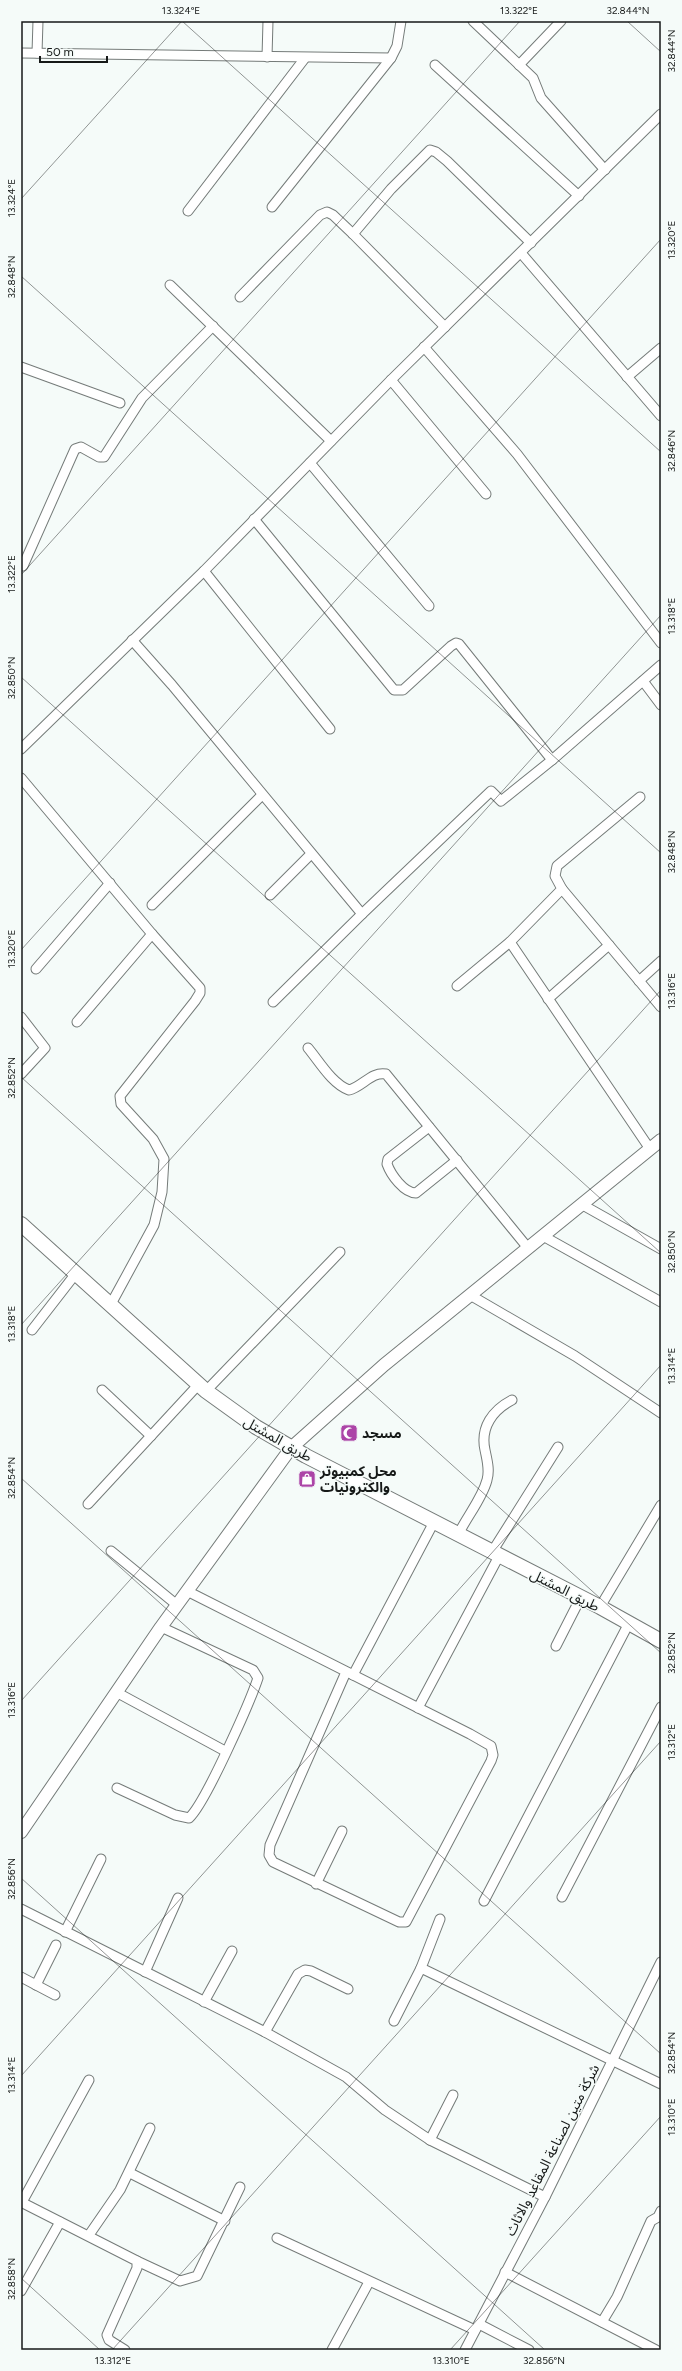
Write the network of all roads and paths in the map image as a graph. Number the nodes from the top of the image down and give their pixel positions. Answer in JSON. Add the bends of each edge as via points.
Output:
{"nodes":[{"id":1,"x":38,"y":21,"type":"edge"},
{"id":2,"x":268,"y":21,"type":"edge"},
{"id":3,"x":401,"y":21,"type":"edge"},
{"id":4,"x":473,"y":21,"type":"edge"},
{"id":5,"x":561,"y":21,"type":"edge"},
{"id":6,"x":21,"y":53,"type":"edge"},
{"id":7,"x":38,"y":53,"type":"junction"},
{"id":8,"x":267,"y":57,"type":"junction"},
{"id":9,"x":305,"y":58,"type":"junction"},
{"id":10,"x":392,"y":58,"type":"junction"},
{"id":11,"x":436,"y":65,"type":"dead end"},
{"id":12,"x":519,"y":65,"type":"junction"},
{"id":13,"x":659,"y":119,"type":"edge"},
{"id":14,"x":605,"y":170,"type":"junction"},
{"id":15,"x":579,"y":196,"type":"junction"},
{"id":16,"x":272,"y":207,"type":"dead end"},
{"id":17,"x":188,"y":211,"type":"dead end"},
{"id":18,"x":353,"y":234,"type":"junction"},
{"id":19,"x":531,"y":243,"type":"junction"},
{"id":20,"x":521,"y":253,"type":"junction"},
{"id":21,"x":170,"y":286,"type":"dead end"},
{"id":22,"x":240,"y":297,"type":"dead end"},
{"id":23,"x":213,"y":326,"type":"junction"},
{"id":24,"x":445,"y":327,"type":"junction"},
{"id":25,"x":424,"y":347,"type":"junction"},
{"id":26,"x":661,"y":348,"type":"edge"},
{"id":27,"x":21,"y":367,"type":"edge"},
{"id":28,"x":627,"y":377,"type":"junction"},
{"id":29,"x":391,"y":380,"type":"junction"},
{"id":30,"x":120,"y":403,"type":"dead end"},
{"id":31,"x":661,"y":416,"type":"edge"},
{"id":32,"x":331,"y":441,"type":"junction"},
{"id":33,"x":310,"y":463,"type":"junction"},
{"id":34,"x":486,"y":494,"type":"dead end"},
{"id":35,"x":254,"y":519,"type":"junction"},
{"id":36,"x":23,"y":566,"type":"dead end"},
{"id":37,"x":204,"y":571,"type":"junction"},
{"id":38,"x":429,"y":606,"type":"dead end"},
{"id":39,"x":132,"y":640,"type":"junction"},
{"id":40,"x":661,"y":642,"type":"edge"},
{"id":41,"x":661,"y":665,"type":"edge"},
{"id":42,"x":643,"y":681,"type":"junction"},
{"id":43,"x":661,"y":705,"type":"edge"},
{"id":44,"x":330,"y":729,"type":"dead end"},
{"id":45,"x":21,"y":749,"type":"edge"},
{"id":46,"x":552,"y":760,"type":"junction"},
{"id":47,"x":21,"y":778,"type":"edge"},
{"id":48,"x":262,"y":794,"type":"junction"},
{"id":49,"x":640,"y":798,"type":"dead end"},
{"id":50,"x":311,"y":854,"type":"junction"},
{"id":51,"x":110,"y":883,"type":"junction"},
{"id":52,"x":562,"y":889,"type":"junction"},
{"id":53,"x":270,"y":895,"type":"dead end"},
{"id":54,"x":152,"y":905,"type":"dead end"},
{"id":55,"x":362,"y":914,"type":"junction"},
{"id":56,"x":152,"y":934,"type":"junction"},
{"id":57,"x":510,"y":942,"type":"junction"},
{"id":58,"x":608,"y":945,"type":"junction"},
{"id":59,"x":661,"y":961,"type":"edge"},
{"id":60,"x":36,"y":969,"type":"dead end"},
{"id":61,"x":639,"y":981,"type":"junction"},
{"id":62,"x":457,"y":986,"type":"dead end"},
{"id":63,"x":548,"y":999,"type":"junction"},
{"id":64,"x":273,"y":1002,"type":"dead end"},
{"id":65,"x":661,"y":1007,"type":"edge"},
{"id":66,"x":21,"y":1017,"type":"edge"},
{"id":67,"x":77,"y":1022,"type":"dead end"},
{"id":68,"x":308,"y":1048,"type":"dead end"},
{"id":69,"x":21,"y":1074,"type":"edge"},
{"id":70,"x":429,"y":1127,"type":"junction"},
{"id":71,"x":661,"y":1140,"type":"edge"},
{"id":72,"x":650,"y":1149,"type":"junction"},
{"id":73,"x":457,"y":1160,"type":"junction"},
{"id":74,"x":581,"y":1204,"type":"junction"},
{"id":75,"x":21,"y":1224,"type":"edge"},
{"id":76,"x":542,"y":1236,"type":"junction"},
{"id":77,"x":528,"y":1248,"type":"junction"},
{"id":78,"x":661,"y":1249,"type":"edge"},
{"id":79,"x":340,"y":1252,"type":"dead end"},
{"id":80,"x":77,"y":1272,"type":"junction"},
{"id":81,"x":470,"y":1295,"type":"junction"},
{"id":82,"x":661,"y":1302,"type":"edge"},
{"id":83,"x":111,"y":1304,"type":"junction"},
{"id":84,"x":32,"y":1330,"type":"dead end"},
{"id":85,"x":202,"y":1387,"type":"junction"},
{"id":86,"x":102,"y":1390,"type":"dead end"},
{"id":87,"x":512,"y":1400,"type":"dead end"},
{"id":88,"x":661,"y":1413,"type":"edge"},
{"id":89,"x":151,"y":1436,"type":"junction"},
{"id":90,"x":558,"y":1447,"type":"dead end"},
{"id":91,"x":291,"y":1448,"type":"junction"},
{"id":92,"x":88,"y":1504,"type":"dead end"},
{"id":93,"x":661,"y":1505,"type":"edge"},
{"id":94,"x":434,"y":1522,"type":"junction"},
{"id":95,"x":458,"y":1534,"type":"junction"},
{"id":96,"x":111,"y":1551,"type":"dead end"},
{"id":97,"x":495,"y":1554,"type":"junction"},
{"id":98,"x":187,"y":1591,"type":"junction"},
{"id":99,"x":580,"y":1597,"type":"junction"},
{"id":100,"x":177,"y":1605,"type":"junction"},
{"id":101,"x":600,"y":1607,"type":"junction"},
{"id":102,"x":629,"y":1623,"type":"junction"},
{"id":103,"x":161,"y":1627,"type":"junction"},
{"id":104,"x":661,"y":1641,"type":"edge"},
{"id":105,"x":556,"y":1646,"type":"dead end"},
{"id":106,"x":349,"y":1674,"type":"junction"},
{"id":107,"x":116,"y":1692,"type":"junction"},
{"id":108,"x":661,"y":1707,"type":"edge"},
{"id":109,"x":418,"y":1708,"type":"junction"},
{"id":110,"x":225,"y":1751,"type":"junction"},
{"id":111,"x":117,"y":1788,"type":"dead end"},
{"id":112,"x":342,"y":1831,"type":"dead end"},
{"id":113,"x":21,"y":1832,"type":"edge"},
{"id":114,"x":101,"y":1859,"type":"dead end"},
{"id":115,"x":316,"y":1884,"type":"junction"},
{"id":116,"x":562,"y":1897,"type":"dead end"},
{"id":117,"x":178,"y":1898,"type":"dead end"},
{"id":118,"x":484,"y":1901,"type":"dead end"},
{"id":119,"x":21,"y":1910,"type":"edge"},
{"id":120,"x":440,"y":1919,"type":"dead end"},
{"id":121,"x":65,"y":1932,"type":"junction"},
{"id":122,"x":56,"y":1945,"type":"dead end"},
{"id":123,"x":232,"y":1951,"type":"dead end"},
{"id":124,"x":661,"y":1962,"type":"edge"},
{"id":125,"x":421,"y":1968,"type":"junction"},
{"id":126,"x":144,"y":1972,"type":"junction"},
{"id":127,"x":21,"y":1977,"type":"edge"},
{"id":128,"x":36,"y":1985,"type":"junction"},
{"id":129,"x":348,"y":1989,"type":"dead end"},
{"id":130,"x":55,"y":1995,"type":"dead end"},
{"id":131,"x":204,"y":2002,"type":"junction"},
{"id":132,"x":394,"y":2021,"type":"dead end"},
{"id":133,"x":265,"y":2032,"type":"junction"},
{"id":134,"x":612,"y":2060,"type":"junction"},
{"id":135,"x":89,"y":2080,"type":"dead end"},
{"id":136,"x":661,"y":2084,"type":"edge"},
{"id":137,"x":453,"y":2095,"type":"dead end"},
{"id":138,"x":150,"y":2128,"type":"dead end"},
{"id":139,"x":430,"y":2140,"type":"junction"},
{"id":140,"x":130,"y":2173,"type":"junction"},
{"id":141,"x":240,"y":2186,"type":"dead end"},
{"id":142,"x":545,"y":2197,"type":"junction"},
{"id":143,"x":21,"y":2202,"type":"edge"},
{"id":144,"x":661,"y":2211,"type":"edge"},
{"id":145,"x":225,"y":2221,"type":"junction"},
{"id":146,"x":60,"y":2222,"type":"junction"},
{"id":147,"x":89,"y":2235,"type":"junction"},
{"id":148,"x":277,"y":2238,"type":"dead end"},
{"id":149,"x":138,"y":2261,"type":"junction"},
{"id":150,"x":506,"y":2272,"type":"junction"},
{"id":151,"x":369,"y":2282,"type":"junction"},
{"id":152,"x":21,"y":2291,"type":"edge"},
{"id":153,"x":602,"y":2322,"type":"junction"},
{"id":154,"x":477,"y":2327,"type":"junction"},
{"id":155,"x":125,"y":2350,"type":"edge"},
{"id":156,"x":332,"y":2350,"type":"edge"},
{"id":157,"x":465,"y":2350,"type":"edge"},
{"id":158,"x":529,"y":2350,"type":"edge"},
{"id":159,"x":656,"y":2350,"type":"edge"}],
"edges":[{"from":1,"to":7,"type":"street"},
{"from":2,"to":8,"type":"street"},
{"from":3,"to":10,"type":"street","via":[[397,46]]},
{"from":4,"to":12,"type":"street"},
{"from":5,"to":12,"type":"street"},
{"from":6,"to":7,"type":"street"},
{"from":7,"to":8,"type":"street"},
{"from":8,"to":9,"type":"street"},
{"from":9,"to":10,"type":"street"},
{"from":9,"to":17,"type":"street"},
{"from":10,"to":16,"type":"street"},
{"from":11,"to":15,"type":"street"},
{"from":12,"to":14,"type":"street","via":[[533,78],[541,98]]},
{"from":13,"to":14,"type":"street"},
{"from":14,"to":15,"type":"street"},
{"from":15,"to":19,"type":"street"},
{"from":18,"to":19,"type":"street","via":[[391,189],[430,150],[447,161]]},
{"from":18,"to":22,"type":"street","via":[[333,215],[326,212],[320,215]]},
{"from":18,"to":24,"type":"street"},
{"from":19,"to":20,"type":"street"},
{"from":20,"to":24,"type":"street"},
{"from":20,"to":28,"type":"street"},
{"from":21,"to":23,"type":"street"},
{"from":23,"to":32,"type":"street"},
{"from":23,"to":36,"type":"street","via":[[142,398],[104,457],[81,447],[75,448]]},
{"from":24,"to":25,"type":"street"},
{"from":25,"to":29,"type":"street"},
{"from":25,"to":40,"type":"street","via":[[517,454]]},
{"from":26,"to":28,"type":"street"},
{"from":27,"to":30,"type":"street"},
{"from":28,"to":31,"type":"street"},
{"from":29,"to":32,"type":"street"},
{"from":29,"to":34,"type":"street"},
{"from":32,"to":33,"type":"street"},
{"from":33,"to":35,"type":"street"},
{"from":33,"to":38,"type":"street"},
{"from":35,"to":37,"type":"street"},
{"from":35,"to":46,"type":"street","via":[[394,690],[402,690],[451,646],[459,644]]},
{"from":37,"to":39,"type":"street"},
{"from":37,"to":44,"type":"street"},
{"from":39,"to":45,"type":"street"},
{"from":39,"to":48,"type":"street"},
{"from":41,"to":42,"type":"street"},
{"from":42,"to":43,"type":"street"},
{"from":42,"to":46,"type":"street"},
{"from":46,"to":55,"type":"street","via":[[501,801],[491,791]]},
{"from":47,"to":51,"type":"street"},
{"from":48,"to":50,"type":"street"},
{"from":48,"to":54,"type":"street"},
{"from":49,"to":52,"type":"street","via":[[557,866],[555,876]]},
{"from":50,"to":53,"type":"street"},
{"from":50,"to":55,"type":"street"},
{"from":51,"to":56,"type":"street"},
{"from":51,"to":60,"type":"street"},
{"from":52,"to":57,"type":"street"},
{"from":52,"to":58,"type":"street"},
{"from":55,"to":64,"type":"street"},
{"from":56,"to":67,"type":"street"},
{"from":56,"to":83,"type":"street","via":[[198,983],[200,993],[120,1096],[121,1104],[153,1139],[164,1159],[158,1213]]},
{"from":57,"to":62,"type":"street"},
{"from":57,"to":63,"type":"street"},
{"from":58,"to":61,"type":"street"},
{"from":58,"to":63,"type":"street"},
{"from":59,"to":61,"type":"street"},
{"from":61,"to":65,"type":"street"},
{"from":63,"to":72,"type":"street"},
{"from":66,"to":69,"type":"street","via":[[45,1048]]},
{"from":68,"to":70,"type":"street","via":[[333,1078],[348,1090],[381,1073],[386,1074]]},
{"from":70,"to":73,"type":"street"},
{"from":70,"to":73,"type":"street","via":[[388,1160],[388,1169],[405,1190],[416,1193]]},
{"from":71,"to":72,"type":"main road"},
{"from":72,"to":74,"type":"main road"},
{"from":73,"to":77,"type":"street"},
{"from":74,"to":76,"type":"main road"},
{"from":74,"to":78,"type":"street"},
{"from":75,"to":80,"type":"main road","name":"طريق المشتل"},
{"from":76,"to":77,"type":"main road"},
{"from":76,"to":82,"type":"street"},
{"from":77,"to":81,"type":"main road"},
{"from":79,"to":85,"type":"street"},
{"from":80,"to":83,"type":"main road","name":"طريق المشتل"},
{"from":80,"to":84,"type":"street"},
{"from":81,"to":88,"type":"street","via":[[575,1356]]},
{"from":81,"to":91,"type":"main road","via":[[378,1370]]},
{"from":83,"to":85,"type":"main road","name":"طريق المشتل"},
{"from":85,"to":89,"type":"street"},
{"from":85,"to":91,"type":"main road","name":"طريق المشتل","via":[[236,1414]]},
{"from":86,"to":89,"type":"street"},
{"from":87,"to":95,"type":"street","via":[[497,1408],[487,1423],[484,1447],[489,1470],[487,1480]]},
{"from":89,"to":92,"type":"street"},
{"from":90,"to":97,"type":"street"},
{"from":91,"to":94,"type":"main road","name":"طريق المشتل"},
{"from":91,"to":98,"type":"main road"},
{"from":93,"to":101,"type":"street"},
{"from":94,"to":95,"type":"main road","name":"طريق المشتل"},
{"from":94,"to":106,"type":"street"},
{"from":95,"to":97,"type":"main road","name":"طريق المشتل"},
{"from":96,"to":100,"type":"street"},
{"from":97,"to":99,"type":"main road","name":"طريق المشتل"},
{"from":97,"to":109,"type":"street"},
{"from":98,"to":100,"type":"main road"},
{"from":98,"to":106,"type":"street"},
{"from":99,"to":101,"type":"main road","name":"طريق المشتل"},
{"from":99,"to":105,"type":"street"},
{"from":100,"to":103,"type":"main road"},
{"from":101,"to":102,"type":"main road","name":"طريق المشتل"},
{"from":102,"to":104,"type":"main road","name":"طريق المشتل"},
{"from":102,"to":118,"type":"street"},
{"from":103,"to":107,"type":"main road"},
{"from":103,"to":110,"type":"street","via":[[256,1672],[258,1678]]},
{"from":106,"to":109,"type":"street"},
{"from":106,"to":115,"type":"street","via":[[270,1845],[269,1855],[273,1862]]},
{"from":107,"to":110,"type":"street"},
{"from":107,"to":113,"type":"main road"},
{"from":108,"to":116,"type":"street"},
{"from":109,"to":115,"type":"street","via":[[487,1743],[491,1746],[493,1755],[409,1919],[406,1922],[399,1922]]},
{"from":110,"to":111,"type":"street","via":[[197,1809],[189,1818],[175,1815]]},
{"from":112,"to":115,"type":"street"},
{"from":114,"to":121,"type":"street"},
{"from":117,"to":126,"type":"street"},
{"from":119,"to":121,"type":"street"},
{"from":120,"to":125,"type":"street"},
{"from":121,"to":126,"type":"street"},
{"from":122,"to":128,"type":"street"},
{"from":123,"to":131,"type":"street"},
{"from":124,"to":134,"type":"street","name":"شركة متين لصناعة المقاعد والاثاث"},
{"from":125,"to":132,"type":"street"},
{"from":125,"to":134,"type":"street"},
{"from":126,"to":131,"type":"street"},
{"from":127,"to":128,"type":"street"},
{"from":128,"to":130,"type":"street"},
{"from":129,"to":133,"type":"street","via":[[305,1970],[298,1974]]},
{"from":131,"to":133,"type":"street"},
{"from":133,"to":139,"type":"street","via":[[346,2077],[385,2110]]},
{"from":134,"to":136,"type":"street"},
{"from":134,"to":142,"type":"street","name":"شركة متين لصناعة المقاعد والاثاث"},
{"from":135,"to":143,"type":"street"},
{"from":137,"to":139,"type":"street"},
{"from":138,"to":140,"type":"street"},
{"from":139,"to":142,"type":"street"},
{"from":140,"to":145,"type":"street"},
{"from":140,"to":147,"type":"street"},
{"from":141,"to":145,"type":"street"},
{"from":142,"to":150,"type":"street","name":"شركة متين لصناعة المقاعد والاثاث"},
{"from":143,"to":146,"type":"street"},
{"from":144,"to":153,"type":"street","via":[[658,2218],[651,2221],[618,2297]]},
{"from":145,"to":149,"type":"street","via":[[197,2276],[180,2280]]},
{"from":146,"to":147,"type":"street"},
{"from":146,"to":152,"type":"street"},
{"from":147,"to":149,"type":"street"},
{"from":148,"to":151,"type":"street"},
{"from":149,"to":155,"type":"street","via":[[107,2335],[109,2340]]},
{"from":150,"to":153,"type":"street"},
{"from":150,"to":154,"type":"street","name":"شركة متين لصناعة المقاعد والاثاث"},
{"from":151,"to":154,"type":"street"},
{"from":151,"to":156,"type":"street"},
{"from":153,"to":159,"type":"street"},
{"from":154,"to":157,"type":"street","name":"شركة متين لصناعة المقاعد والاثاث"},
{"from":154,"to":158,"type":"street"}]}
